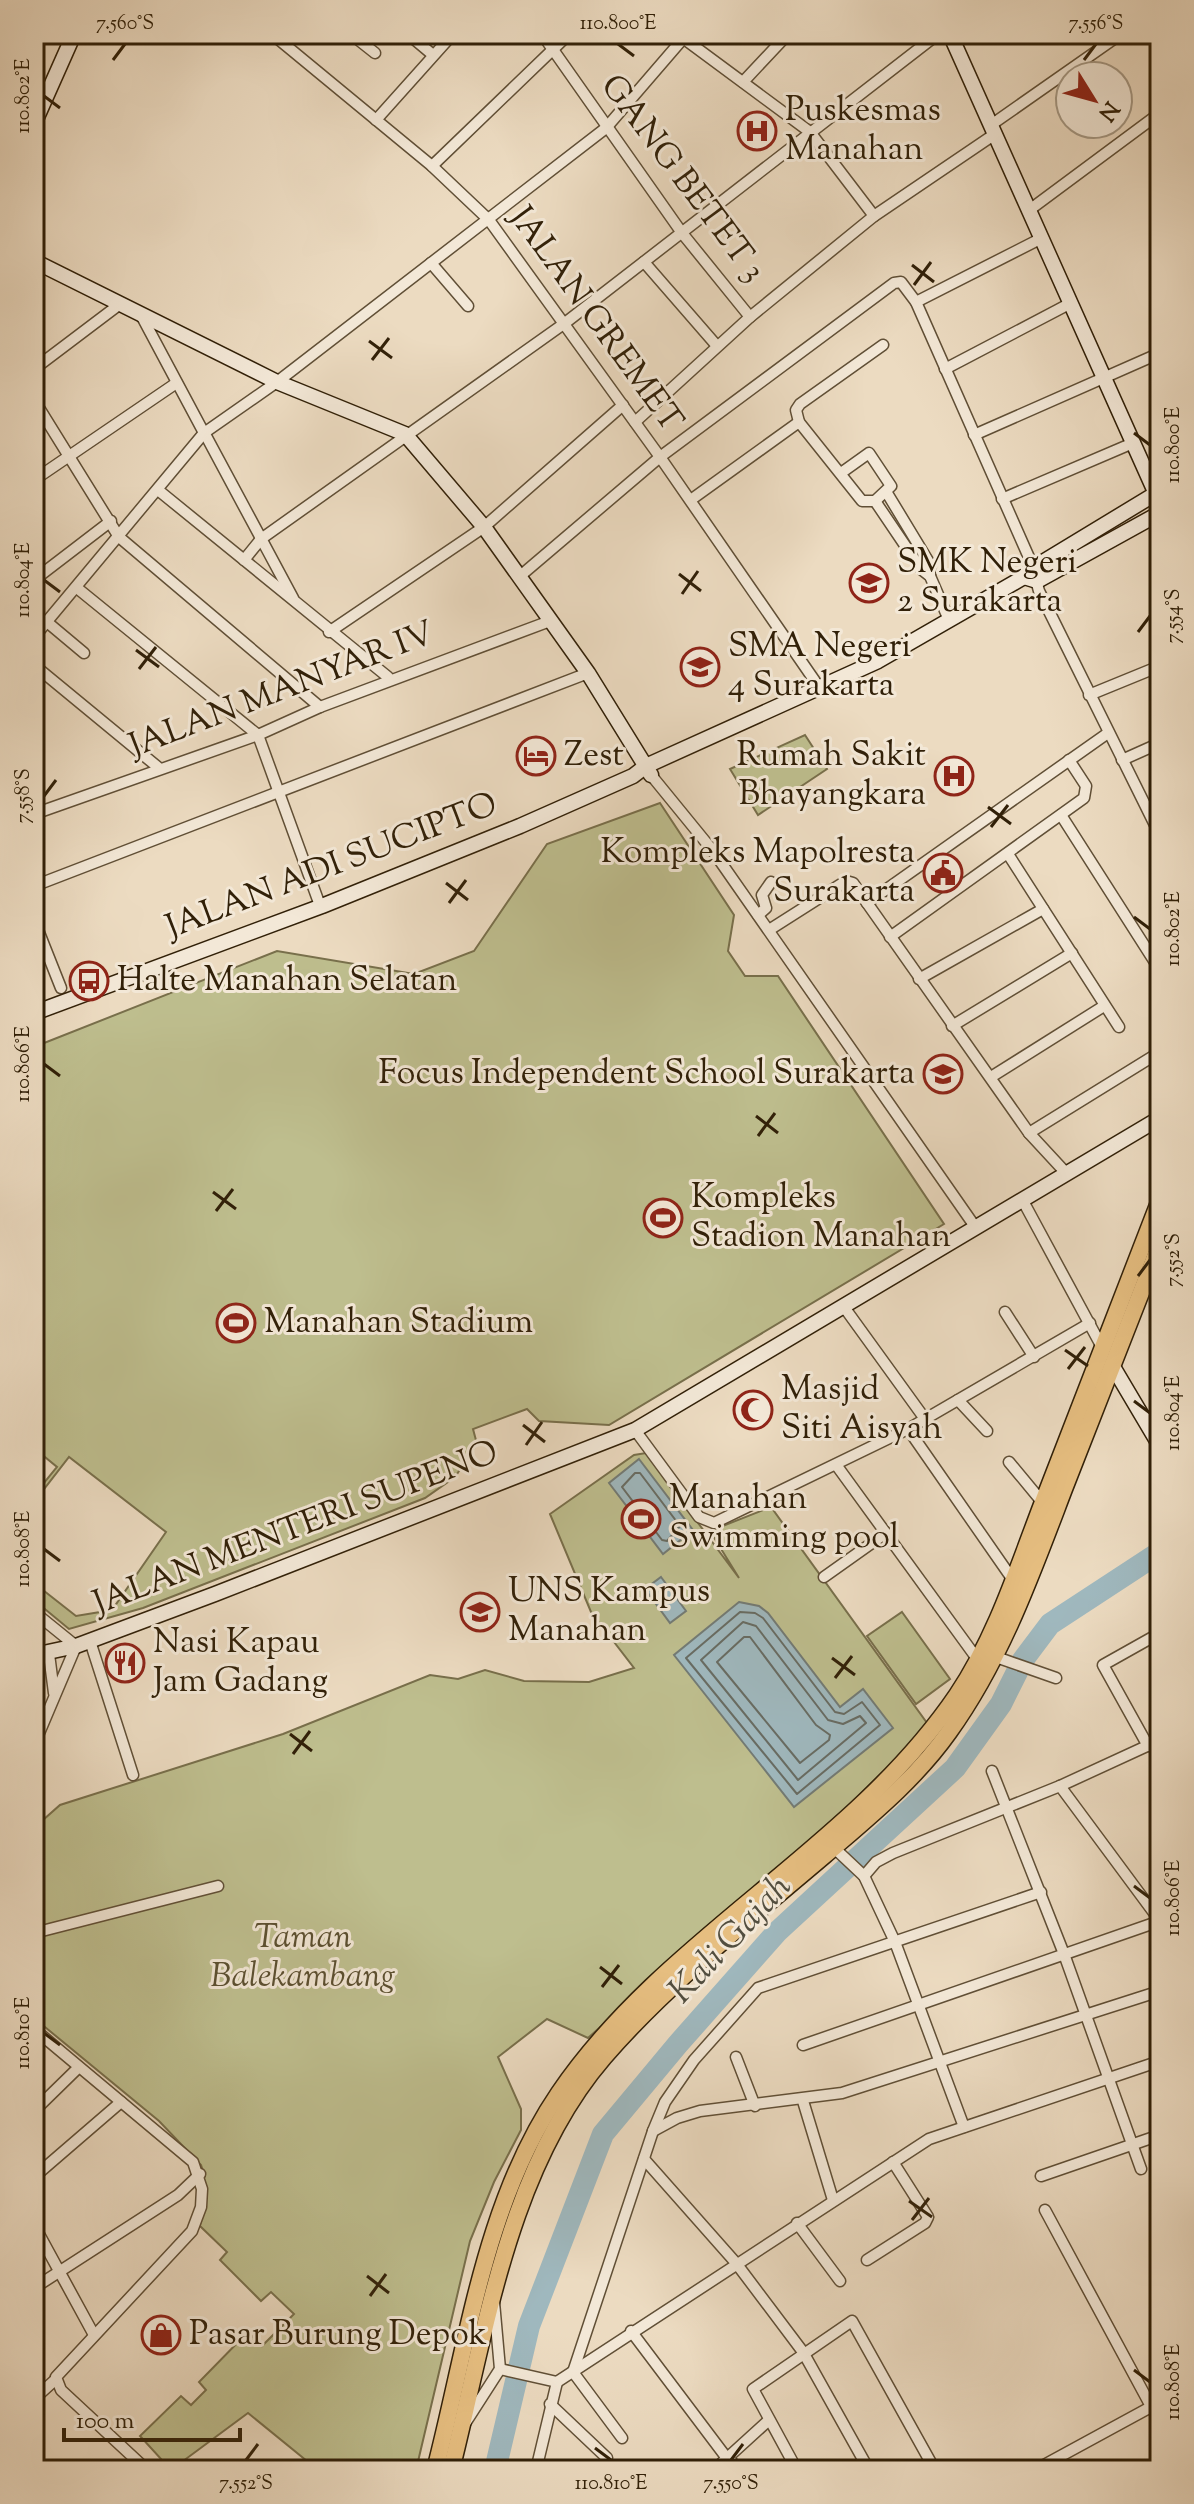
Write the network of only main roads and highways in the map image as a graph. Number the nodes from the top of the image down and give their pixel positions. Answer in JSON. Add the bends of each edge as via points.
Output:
{"nodes":[{"id":1,"x":74,"y":34,"type":"edge"},
{"id":2,"x":954,"y":36,"type":"edge"},
{"id":3,"x":34,"y":124,"type":"edge"},
{"id":4,"x":34,"y":261,"type":"edge"},
{"id":5,"x":1158,"y":492,"type":"edge"},
{"id":6,"x":1160,"y":513,"type":"edge"},
{"id":7,"x":1031,"y":575,"type":"junction"},
{"id":8,"x":648,"y":770,"type":"junction"},
{"id":9,"x":34,"y":1006,"type":"edge"},
{"id":10,"x":34,"y":1013,"type":"edge"},
{"id":11,"x":1160,"y":1118,"type":"edge"},
{"id":12,"x":1160,"y":1200,"type":"edge"},
{"id":13,"x":1160,"y":1244,"type":"edge"},
{"id":14,"x":1112,"y":1365,"type":"junction"},
{"id":15,"x":1160,"y":1446,"type":"edge"},
{"id":16,"x":42,"y":1654,"type":"edge"},
{"id":17,"x":833,"y":1846,"type":"junction"},
{"id":18,"x":454,"y":2435,"type":"junction"},
{"id":19,"x":435,"y":2470,"type":"edge"},
{"id":20,"x":451,"y":2470,"type":"edge"}],
"edges":[{"from":1,"to":3,"type":"main road"},
{"from":2,"to":5,"type":"main road","via":[[1069,304]]},
{"from":4,"to":8,"type":"main road","via":[[277,382],[405,434],[484,527],[588,673]]},
{"from":5,"to":7,"type":"main road","name":"JALAN ADI SUCIPTO"},
{"from":6,"to":7,"type":"main road","name":"JALAN ADI SUCIPTO"},
{"from":7,"to":8,"type":"main road","name":"JALAN ADI SUCIPTO","via":[[878,661]]},
{"from":8,"to":9,"type":"main road","name":"JALAN ADI SUCIPTO","via":[[630,769],[318,900]]},
{"from":8,"to":10,"type":"main road","name":"JALAN ADI SUCIPTO","via":[[322,906]]},
{"from":11,"to":16,"type":"main road","name":"JALAN MENTERI SUPENO","via":[[635,1430],[83,1643]]},
{"from":12,"to":17,"type":"main road","via":[[978,1660],[925,1739]]},
{"from":13,"to":14,"type":"main road"},
{"from":14,"to":15,"type":"main road"},
{"from":14,"to":17,"type":"main road","via":[[1000,1658],[947,1736],[907,1783]]},
{"from":17,"to":18,"type":"main road","via":[[604,2057],[568,2106],[527,2190]]},
{"from":17,"to":18,"type":"main road","via":[[634,2004],[556,2096],[523,2155],[483,2266]]},
{"from":18,"to":19,"type":"main road"},
{"from":18,"to":20,"type":"main road"}]}
